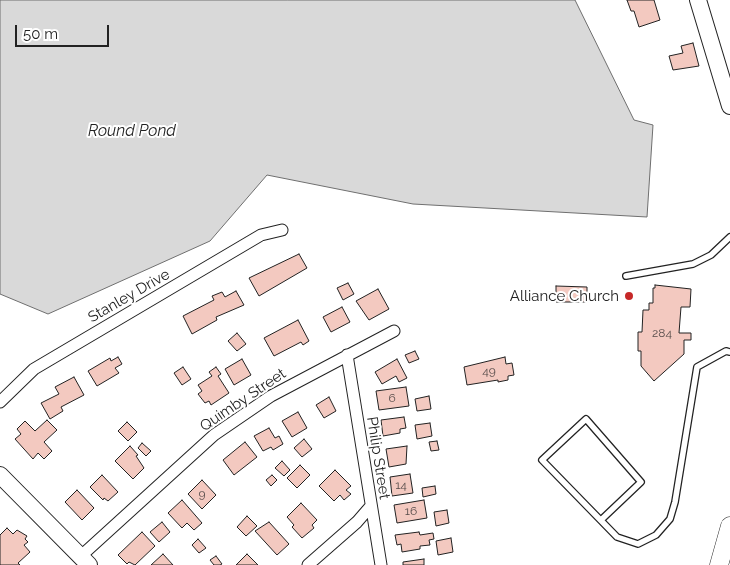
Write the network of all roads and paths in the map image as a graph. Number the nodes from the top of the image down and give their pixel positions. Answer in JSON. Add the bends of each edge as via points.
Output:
{"nodes":[{"id":1,"x":698,"y":0,"type":"edge"},
{"id":2,"x":730,"y":106,"type":"edge"},
{"id":3,"x":282,"y":230,"type":"dead end"},
{"id":4,"x":730,"y":237,"type":"edge"},
{"id":5,"x":626,"y":276,"type":"dead end"},
{"id":6,"x":394,"y":331,"type":"dead end"},
{"id":7,"x":730,"y":352,"type":"edge"},
{"id":8,"x":347,"y":355,"type":"junction"},
{"id":9,"x":0,"y":402,"type":"edge"},
{"id":10,"x":0,"y":475,"type":"edge"},
{"id":11,"x":370,"y":506,"type":"junction"},
{"id":12,"x":600,"y":520,"type":"junction"},
{"id":13,"x":730,"y":526,"type":"edge"},
{"id":14,"x":85,"y":561,"type":"edge"},
{"id":15,"x":308,"y":565,"type":"edge"},
{"id":16,"x":381,"y":565,"type":"edge"},
{"id":17,"x":719,"y":565,"type":"edge"}],
"edges":[{"from":1,"to":2,"type":"street"},
{"from":3,"to":9,"type":"street","name":"Stanley Drive","via":[[261,235],[34,369]]},
{"from":4,"to":5,"type":"lane","via":[[711,256],[693,264]]},
{"from":6,"to":8,"type":"street","name":"Quimby Street"},
{"from":7,"to":12,"type":"lane","via":[[726,351],[697,367],[670,519],[656,534],[638,544],[617,537]]},
{"from":8,"to":11,"type":"street","name":"Philip Street"},
{"from":8,"to":14,"type":"street","name":"Quimby Street","via":[[271,396],[214,435]]},
{"from":10,"to":14,"type":"street"},
{"from":11,"to":15,"type":"street","via":[[357,522]]},
{"from":11,"to":16,"type":"street","name":"Philip Street"},
{"from":12,"to":12,"type":"lane","via":[[542,460],[586,419],[641,482]]},
{"from":13,"to":17,"type":"main road"}]}
